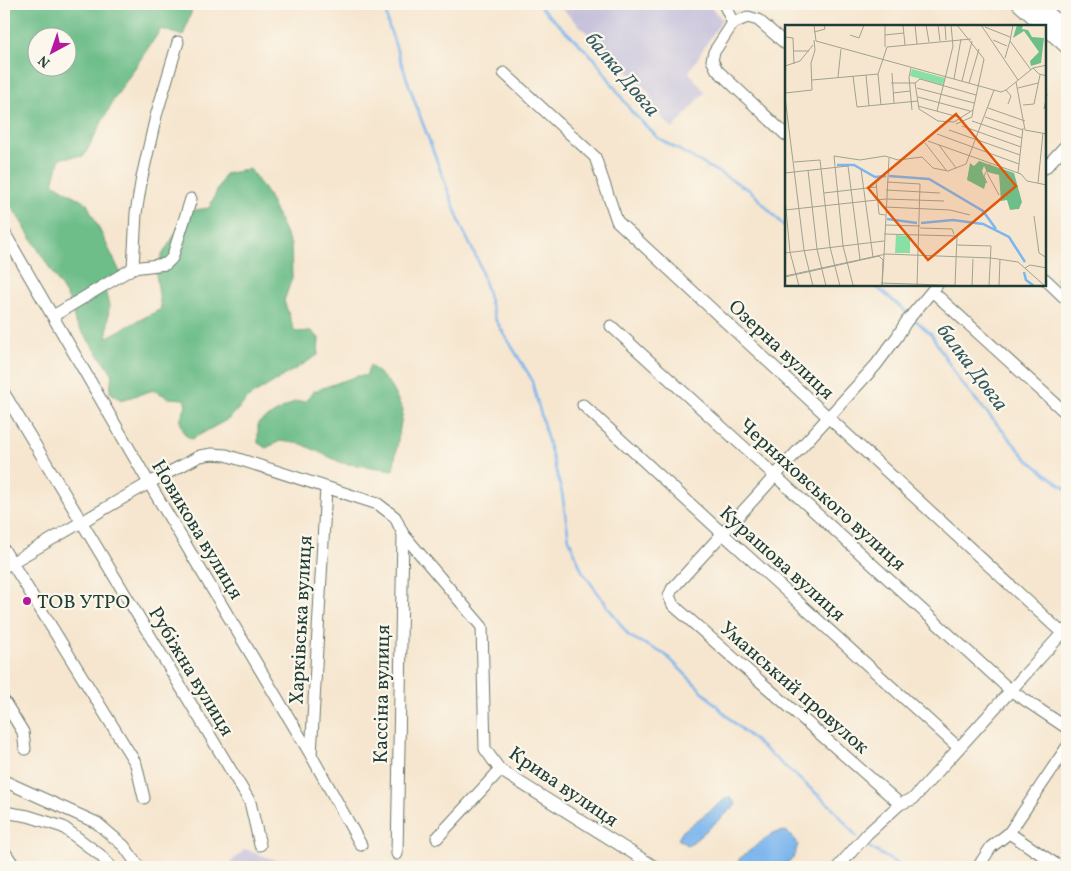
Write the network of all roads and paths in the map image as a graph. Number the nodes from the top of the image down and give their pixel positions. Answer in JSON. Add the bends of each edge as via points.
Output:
{"nodes":[{"id":1,"x":724,"y":4,"type":"edge"},
{"id":2,"x":1020,"y":4,"type":"edge"},
{"id":3,"x":1037,"y":4,"type":"edge"},
{"id":4,"x":733,"y":23,"type":"junction"},
{"id":5,"x":1044,"y":25,"type":"edge"},
{"id":6,"x":1046,"y":27,"type":"edge"},
{"id":7,"x":1067,"y":31,"type":"edge"},
{"id":8,"x":178,"y":42,"type":"dead end"},
{"id":9,"x":785,"y":43,"type":"edge"},
{"id":10,"x":1067,"y":46,"type":"edge"},
{"id":11,"x":504,"y":73,"type":"dead end"},
{"id":12,"x":785,"y":134,"type":"edge"},
{"id":13,"x":1067,"y":144,"type":"edge"},
{"id":14,"x":1046,"y":167,"type":"edge"},
{"id":15,"x":192,"y":198,"type":"dead end"},
{"id":16,"x":4,"y":232,"type":"edge"},
{"id":17,"x":134,"y":268,"type":"junction"},
{"id":18,"x":1046,"y":281,"type":"edge"},
{"id":19,"x":935,"y":288,"type":"edge"},
{"id":20,"x":1067,"y":300,"type":"edge"},
{"id":21,"x":53,"y":316,"type":"junction"},
{"id":22,"x":612,"y":326,"type":"dead end"},
{"id":23,"x":4,"y":393,"type":"edge"},
{"id":24,"x":583,"y":405,"type":"dead end"},
{"id":25,"x":1067,"y":414,"type":"edge"},
{"id":26,"x":828,"y":417,"type":"junction"},
{"id":27,"x":774,"y":476,"type":"junction"},
{"id":28,"x":149,"y":483,"type":"junction"},
{"id":29,"x":326,"y":488,"type":"junction"},
{"id":30,"x":81,"y":522,"type":"junction"},
{"id":31,"x":722,"y":533,"type":"junction"},
{"id":32,"x":403,"y":534,"type":"junction"},
{"id":33,"x":4,"y":550,"type":"edge"},
{"id":34,"x":7,"y":565,"type":"edge"},
{"id":35,"x":1065,"y":630,"type":"edge"},
{"id":36,"x":1010,"y":690,"type":"junction"},
{"id":37,"x":4,"y":701,"type":"edge"},
{"id":38,"x":1067,"y":728,"type":"edge"},
{"id":39,"x":1067,"y":747,"type":"edge"},
{"id":40,"x":959,"y":748,"type":"junction"},
{"id":41,"x":25,"y":749,"type":"dead end"},
{"id":42,"x":311,"y":755,"type":"junction"},
{"id":43,"x":500,"y":770,"type":"junction"},
{"id":44,"x":4,"y":781,"type":"edge"},
{"id":45,"x":144,"y":798,"type":"dead end"},
{"id":46,"x":900,"y":804,"type":"junction"},
{"id":47,"x":4,"y":812,"type":"edge"},
{"id":48,"x":1009,"y":833,"type":"junction"},
{"id":49,"x":437,"y":838,"type":"dead end"},
{"id":50,"x":260,"y":845,"type":"dead end"},
{"id":51,"x":361,"y":845,"type":"dead end"},
{"id":52,"x":4,"y":851,"type":"edge"},
{"id":53,"x":397,"y":854,"type":"dead end"},
{"id":54,"x":15,"y":867,"type":"edge"},
{"id":55,"x":111,"y":867,"type":"edge"},
{"id":56,"x":139,"y":867,"type":"edge"},
{"id":57,"x":655,"y":867,"type":"edge"},
{"id":58,"x":838,"y":867,"type":"edge"},
{"id":59,"x":978,"y":867,"type":"edge"},
{"id":60,"x":1060,"y":867,"type":"edge"}],
"edges":[{"from":1,"to":4,"type":"street"},
{"from":2,"to":5,"type":"main road"},
{"from":3,"to":7,"type":"main road"},
{"from":4,"to":9,"type":"street","via":[[748,17],[758,20]]},
{"from":4,"to":12,"type":"street","via":[[714,52],[712,60],[716,70]]},
{"from":6,"to":10,"type":"main road"},
{"from":8,"to":17,"type":"street","via":[[142,177],[136,213]]},
{"from":11,"to":26,"type":"street","name":"Озерна вулиця","via":[[595,157],[617,221]]},
{"from":13,"to":14,"type":"street"},
{"from":15,"to":17,"type":"street","via":[[172,258],[166,264]]},
{"from":16,"to":21,"type":"street","name":"Новикова вулиця"},
{"from":17,"to":21,"type":"street"},
{"from":18,"to":20,"type":"street"},
{"from":19,"to":25,"type":"street"},
{"from":19,"to":26,"type":"street","via":[[876,365]]},
{"from":21,"to":28,"type":"street","name":"Новикова вулиця"},
{"from":22,"to":27,"type":"street","name":"Черняховського вулиця"},
{"from":23,"to":30,"type":"street","name":"Рубіжна вулиця"},
{"from":24,"to":31,"type":"street","name":"Курашова вулиця"},
{"from":26,"to":27,"type":"street"},
{"from":26,"to":35,"type":"street","name":"Озерна вулиця"},
{"from":27,"to":31,"type":"street"},
{"from":27,"to":36,"type":"street","name":"Черняховського вулиця"},
{"from":28,"to":29,"type":"street","via":[[200,456],[212,454],[226,455]]},
{"from":28,"to":30,"type":"street"},
{"from":28,"to":42,"type":"street","name":"Новикова вулиця"},
{"from":29,"to":32,"type":"street","via":[[378,504],[395,517]]},
{"from":29,"to":42,"type":"street","name":"Харківська вулиця"},
{"from":30,"to":34,"type":"street"},
{"from":30,"to":50,"type":"street","name":"Рубіжна вулиця","via":[[250,802]]},
{"from":31,"to":40,"type":"street","name":"Курашова вулиця"},
{"from":31,"to":46,"type":"street","name":"Уманський провулок","via":[[672,589],[669,596],[673,605]]},
{"from":32,"to":43,"type":"street","name":"Крива вулиця","via":[[482,626],[485,749]]},
{"from":32,"to":53,"type":"street","name":"Кассіна вулиця"},
{"from":33,"to":34,"type":"street"},
{"from":34,"to":45,"type":"street","via":[[136,764]]},
{"from":35,"to":36,"type":"street"},
{"from":36,"to":38,"type":"street","name":"Черняховського вулиця"},
{"from":36,"to":40,"type":"street"},
{"from":37,"to":41,"type":"street","via":[[23,732]]},
{"from":39,"to":48,"type":"street"},
{"from":40,"to":46,"type":"street","via":[[913,799]]},
{"from":42,"to":51,"type":"street","name":"Новикова вулиця"},
{"from":43,"to":49,"type":"street"},
{"from":43,"to":57,"type":"street","name":"Крива вулиця"},
{"from":44,"to":56,"type":"street","via":[[97,823],[124,846]]},
{"from":46,"to":58,"type":"street"},
{"from":47,"to":55,"type":"street","via":[[63,827]]},
{"from":48,"to":59,"type":"street","via":[[992,847]]},
{"from":48,"to":60,"type":"street"},
{"from":52,"to":54,"type":"street"}]}
